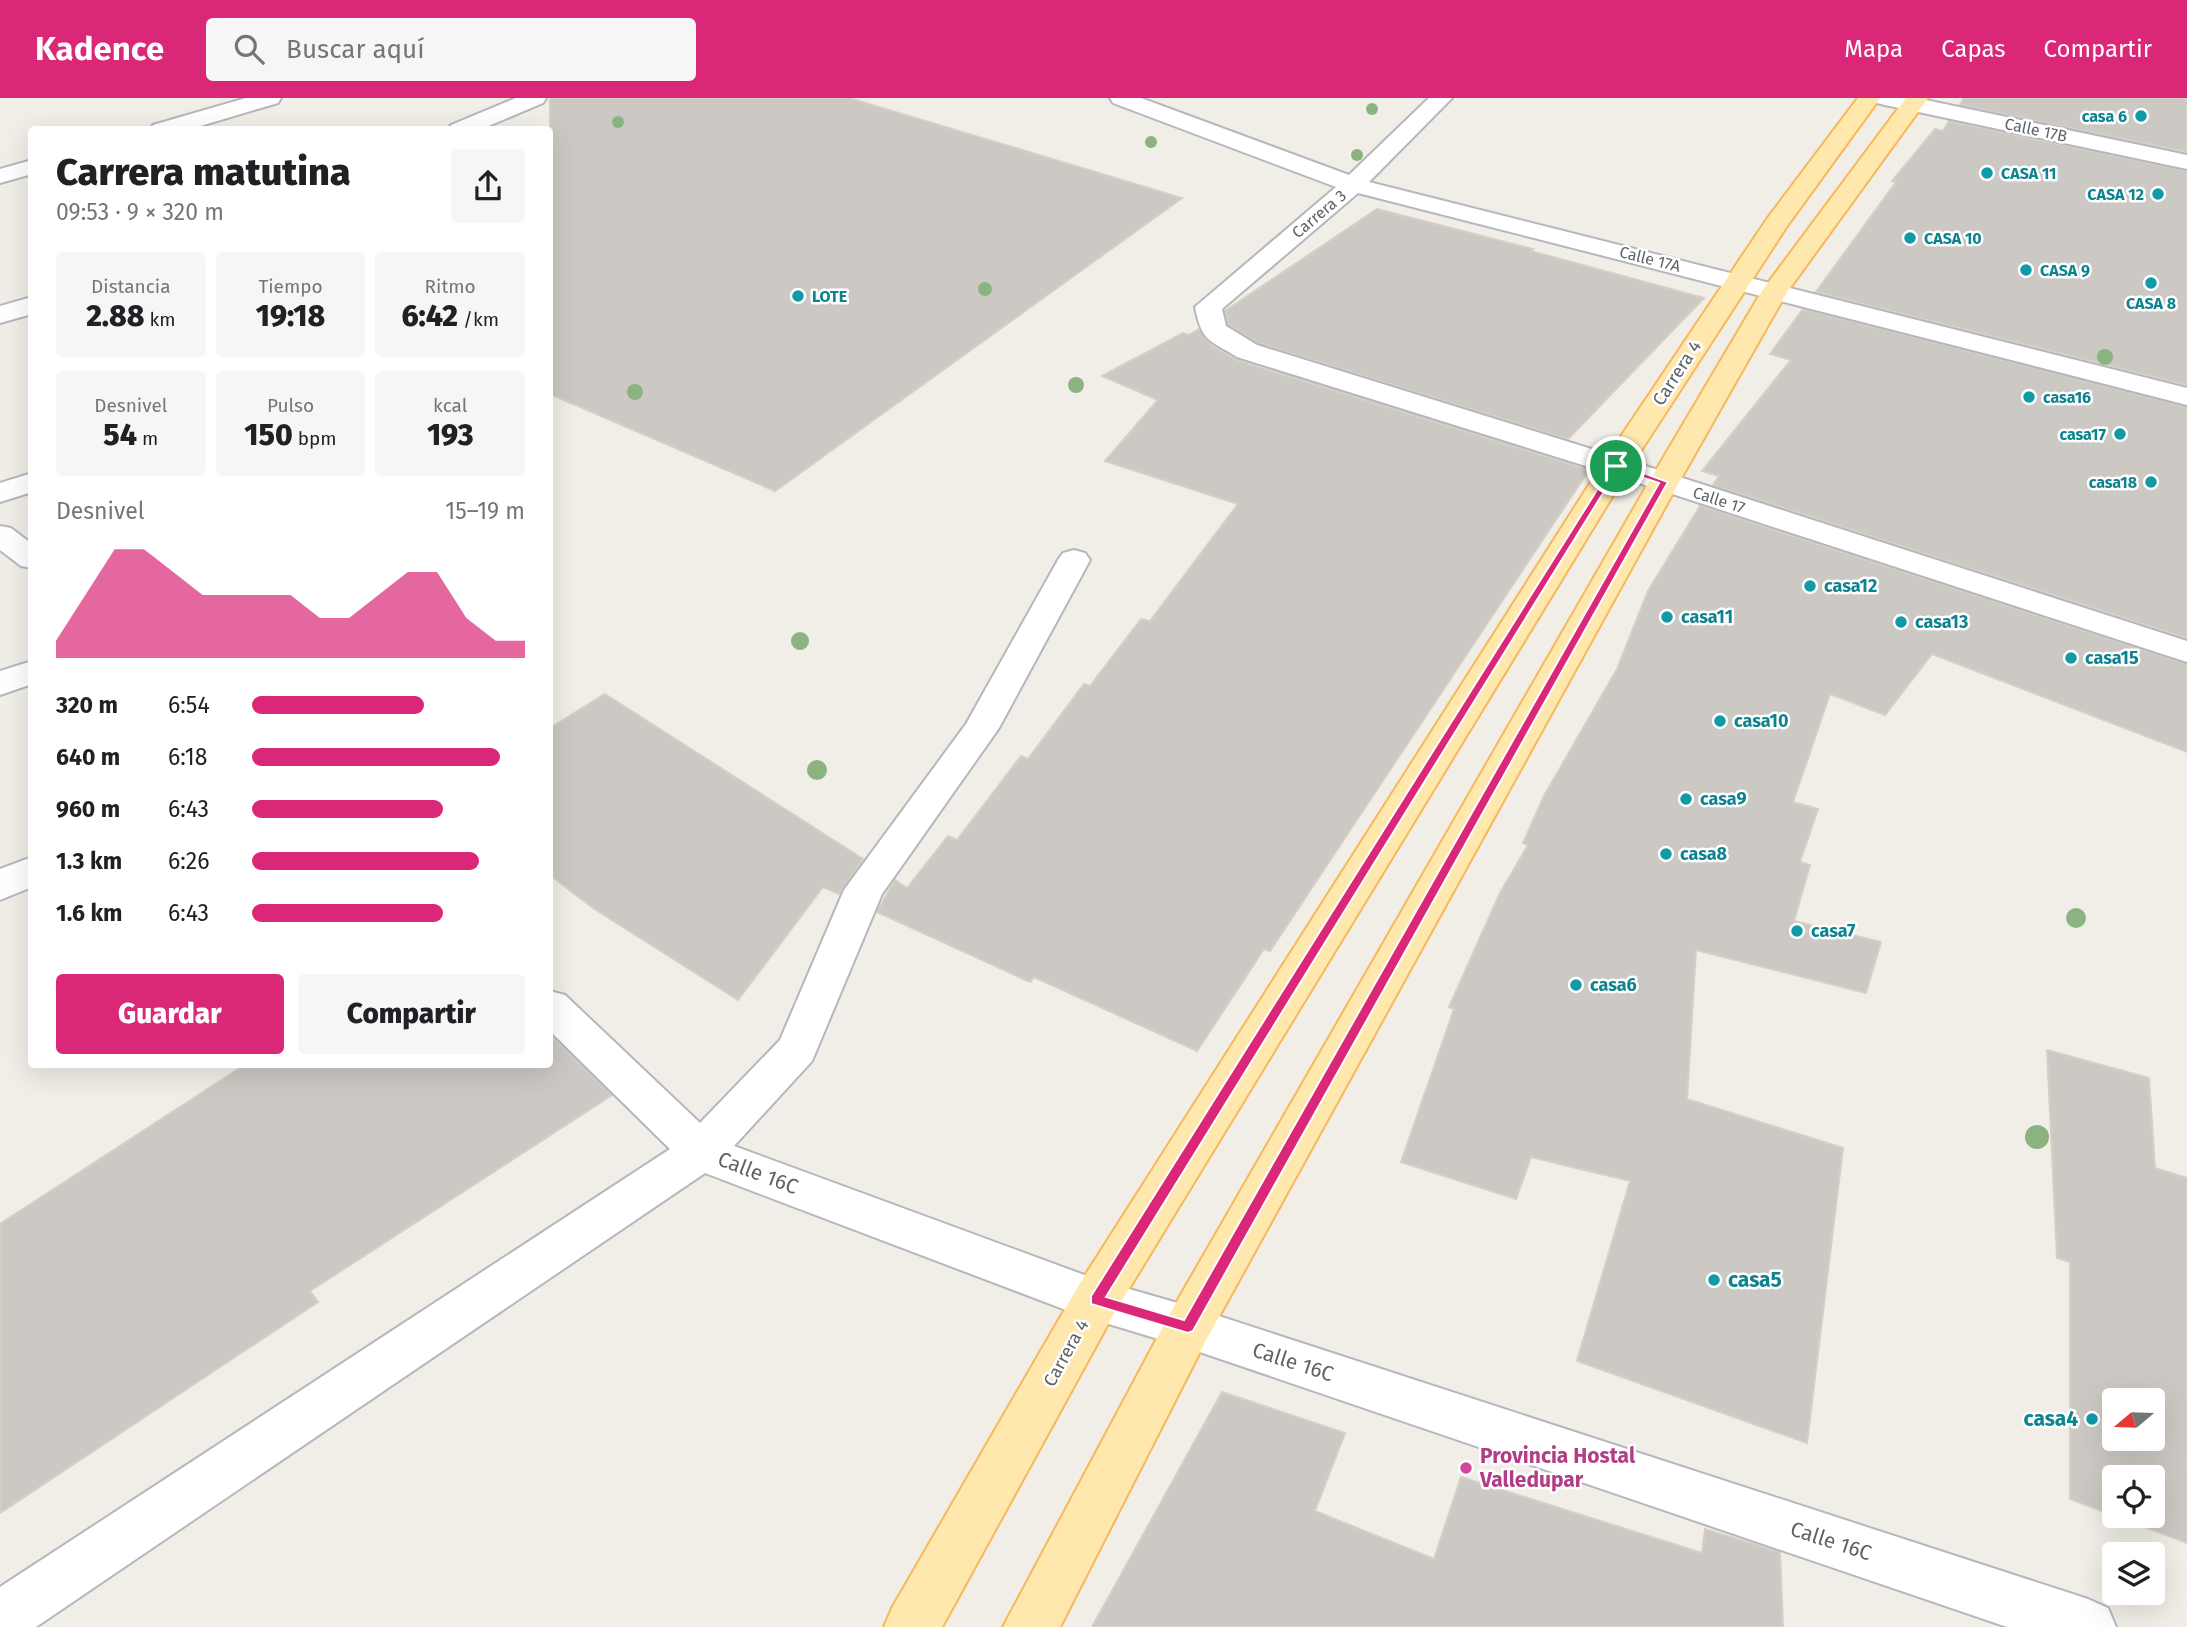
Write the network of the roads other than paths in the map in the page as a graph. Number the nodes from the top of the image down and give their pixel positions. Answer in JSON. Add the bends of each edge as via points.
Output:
{"nodes":[{"id":1,"x":270,"y":98,"type":"edge"},
{"id":2,"x":535,"y":98,"type":"edge"},
{"id":3,"x":1121,"y":98,"type":"edge"},
{"id":4,"x":1441,"y":98,"type":"edge"},
{"id":5,"x":1869,"y":98,"type":"edge"},
{"id":6,"x":1904,"y":100,"type":"edge"},
{"id":7,"x":176,"y":126,"type":"edge"},
{"id":8,"x":468,"y":126,"type":"edge"},
{"id":9,"x":2187,"y":162,"type":"edge"},
{"id":10,"x":28,"y":168,"type":"edge"},
{"id":11,"x":0,"y":176,"type":"edge"},
{"id":12,"x":1353,"y":185,"type":"junction"},
{"id":13,"x":1738,"y":281,"type":"junction"},
{"id":14,"x":1775,"y":291,"type":"junction"},
{"id":15,"x":28,"y":306,"type":"edge"},
{"id":16,"x":0,"y":315,"type":"edge"},
{"id":17,"x":1213,"y":330,"type":"joint"},
{"id":18,"x":2187,"y":397,"type":"edge"},
{"id":19,"x":1616,"y":466,"type":"junction"},
{"id":20,"x":1664,"y":482,"type":"junction"},
{"id":21,"x":28,"y":483,"type":"edge"},
{"id":22,"x":0,"y":493,"type":"edge"},
{"id":23,"x":0,"y":535,"type":"edge"},
{"id":24,"x":28,"y":556,"type":"edge"},
{"id":25,"x":1073,"y":560,"type":"dead end"},
{"id":26,"x":2187,"y":652,"type":"edge"},
{"id":27,"x":28,"y":673,"type":"edge"},
{"id":28,"x":0,"y":684,"type":"edge"},
{"id":29,"x":28,"y":872,"type":"edge"},
{"id":30,"x":0,"y":886,"type":"edge"},
{"id":31,"x":553,"y":1009,"type":"edge"},
{"id":32,"x":701,"y":1152,"type":"junction"},
{"id":33,"x":1096,"y":1300,"type":"junction"},
{"id":34,"x":1188,"y":1327,"type":"junction"},
{"id":35,"x":0,"y":1619,"type":"edge"},
{"id":36,"x":912,"y":1627,"type":"edge"},
{"id":37,"x":1031,"y":1627,"type":"edge"},
{"id":38,"x":2088,"y":1627,"type":"edge"}],
"edges":[{"from":1,"to":7,"type":"street"},
{"from":2,"to":8,"type":"street"},
{"from":3,"to":12,"type":"street","name":"Calle 17A"},
{"from":4,"to":12,"type":"street","name":"Carrera 3"},
{"from":5,"to":13,"type":"main road","name":"Carrera 4"},
{"from":6,"to":9,"type":"street","name":"Calle 17B"},
{"from":6,"to":14,"type":"main road"},
{"from":10,"to":11,"type":"street"},
{"from":12,"to":13,"type":"street","name":"Calle 17A"},
{"from":12,"to":17,"type":"street","name":"Carrera 3","via":[[1208,306]]},
{"from":13,"to":14,"type":"street","name":"Calle 17A"},
{"from":13,"to":19,"type":"main road","name":"Carrera 4"},
{"from":14,"to":18,"type":"street","name":"Calle 17A"},
{"from":14,"to":20,"type":"main road"},
{"from":15,"to":16,"type":"street"},
{"from":17,"to":19,"type":"street","name":"Calle 17","via":[[1247,351]]},
{"from":19,"to":20,"type":"street","name":"Calle 17"},
{"from":19,"to":33,"type":"main road","name":"Carrera 4"},
{"from":20,"to":26,"type":"street","name":"Calle 17"},
{"from":20,"to":34,"type":"main road"},
{"from":21,"to":22,"type":"street"},
{"from":23,"to":24,"type":"street"},
{"from":25,"to":32,"type":"street","via":[[981,728],[864,890],[797,1049]]},
{"from":27,"to":28,"type":"street"},
{"from":29,"to":30,"type":"street"},
{"from":31,"to":32,"type":"street","name":"Calle 16C"},
{"from":32,"to":33,"type":"street","name":"Calle 16C"},
{"from":32,"to":35,"type":"street"},
{"from":33,"to":34,"type":"street","name":"Calle 16C"},
{"from":33,"to":36,"type":"main road","name":"Carrera 4"},
{"from":34,"to":37,"type":"main road"},
{"from":34,"to":38,"type":"street","name":"Calle 16C"}]}
